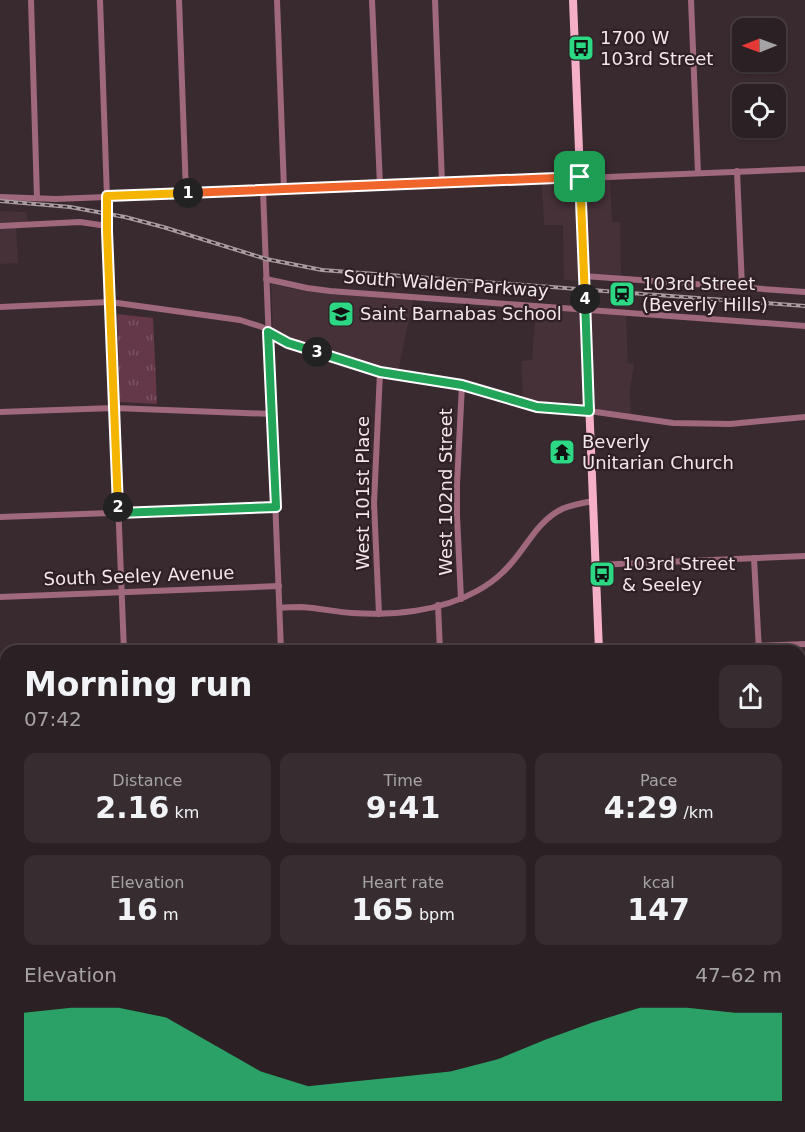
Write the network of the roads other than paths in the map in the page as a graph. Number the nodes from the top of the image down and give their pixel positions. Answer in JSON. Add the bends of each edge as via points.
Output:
{"nodes":[{"id":1,"x":31,"y":0,"type":"edge"},
{"id":2,"x":100,"y":0,"type":"edge"},
{"id":3,"x":179,"y":0,"type":"edge"},
{"id":4,"x":277,"y":0,"type":"edge"},
{"id":5,"x":372,"y":0,"type":"edge"},
{"id":6,"x":435,"y":0,"type":"edge"},
{"id":7,"x":573,"y":0,"type":"edge"},
{"id":8,"x":691,"y":0,"type":"edge"},
{"id":9,"x":805,"y":169,"type":"edge"},
{"id":10,"x":737,"y":171,"type":"junction"},
{"id":11,"x":698,"y":173,"type":"junction"},
{"id":12,"x":580,"y":177,"type":"junction"},
{"id":13,"x":442,"y":183,"type":"junction"},
{"id":14,"x":380,"y":185,"type":"junction"},
{"id":15,"x":284,"y":189,"type":"junction"},
{"id":16,"x":263,"y":190,"type":"junction"},
{"id":17,"x":186,"y":193,"type":"junction"},
{"id":18,"x":107,"y":196,"type":"junction"},
{"id":19,"x":0,"y":197,"type":"edge"},
{"id":20,"x":38,"y":198,"type":"junction"},
{"id":21,"x":0,"y":226,"type":"edge"},
{"id":22,"x":107,"y":226,"type":"junction"},
{"id":23,"x":584,"y":276,"type":"junction"},
{"id":24,"x":266,"y":279,"type":"junction"},
{"id":25,"x":742,"y":288,"type":"junction"},
{"id":26,"x":805,"y":292,"type":"edge"},
{"id":27,"x":110,"y":302,"type":"junction"},
{"id":28,"x":0,"y":307,"type":"edge"},
{"id":29,"x":585,"y":309,"type":"junction"},
{"id":30,"x":805,"y":326,"type":"edge"},
{"id":31,"x":268,"y":332,"type":"junction"},
{"id":32,"x":380,"y":372,"type":"junction"},
{"id":33,"x":462,"y":385,"type":"junction"},
{"id":34,"x":114,"y":408,"type":"junction"},
{"id":35,"x":589,"y":411,"type":"junction"},
{"id":36,"x":0,"y":412,"type":"edge"},
{"id":37,"x":272,"y":414,"type":"junction"},
{"id":38,"x":805,"y":417,"type":"edge"},
{"id":39,"x":593,"y":501,"type":"junction"},
{"id":40,"x":276,"y":507,"type":"junction"},
{"id":41,"x":118,"y":513,"type":"junction"},
{"id":42,"x":0,"y":517,"type":"edge"},
{"id":43,"x":805,"y":556,"type":"edge"},
{"id":44,"x":754,"y":558,"type":"junction"},
{"id":45,"x":595,"y":565,"type":"junction"},
{"id":46,"x":279,"y":586,"type":"junction"},
{"id":47,"x":122,"y":592,"type":"junction"},
{"id":48,"x":0,"y":597,"type":"edge"},
{"id":49,"x":461,"y":598,"type":"junction"},
{"id":50,"x":438,"y":605,"type":"junction"},
{"id":51,"x":280,"y":608,"type":"junction"},
{"id":52,"x":379,"y":614,"type":"junction"},
{"id":53,"x":124,"y":645,"type":"edge"},
{"id":54,"x":281,"y":645,"type":"edge"},
{"id":55,"x":440,"y":645,"type":"edge"},
{"id":56,"x":599,"y":645,"type":"edge"},
{"id":57,"x":758,"y":645,"type":"edge"}],
"edges":[{"from":1,"to":20,"type":"street"},
{"from":2,"to":18,"type":"street"},
{"from":3,"to":17,"type":"street"},
{"from":4,"to":15,"type":"street"},
{"from":5,"to":14,"type":"street"},
{"from":6,"to":13,"type":"street"},
{"from":7,"to":12,"type":"main road"},
{"from":8,"to":11,"type":"street"},
{"from":9,"to":10,"type":"street"},
{"from":10,"to":11,"type":"street"},
{"from":10,"to":25,"type":"street"},
{"from":11,"to":12,"type":"street"},
{"from":12,"to":13,"type":"street"},
{"from":12,"to":23,"type":"main road"},
{"from":13,"to":14,"type":"street"},
{"from":14,"to":15,"type":"street"},
{"from":15,"to":16,"type":"street"},
{"from":16,"to":17,"type":"street"},
{"from":16,"to":24,"type":"street"},
{"from":17,"to":18,"type":"street"},
{"from":18,"to":20,"type":"street"},
{"from":18,"to":22,"type":"street"},
{"from":19,"to":20,"type":"street"},
{"from":21,"to":22,"type":"street","via":[[80,222]]},
{"from":22,"to":27,"type":"street"},
{"from":23,"to":25,"type":"street"},
{"from":23,"to":29,"type":"main road"},
{"from":24,"to":29,"type":"street","name":"South Walden Parkway","via":[[330,291]]},
{"from":24,"to":31,"type":"street"},
{"from":25,"to":26,"type":"street"},
{"from":27,"to":28,"type":"street"},
{"from":27,"to":31,"type":"street","via":[[240,320]]},
{"from":27,"to":34,"type":"street"},
{"from":29,"to":30,"type":"street","name":"South Walden Parkway"},
{"from":29,"to":35,"type":"main road"},
{"from":31,"to":32,"type":"street","via":[[288,343]]},
{"from":31,"to":37,"type":"street"},
{"from":32,"to":33,"type":"street"},
{"from":32,"to":52,"type":"street","name":"West 101st Place","via":[[374,503]]},
{"from":33,"to":35,"type":"street","via":[[537,407]]},
{"from":33,"to":49,"type":"street","name":"West 102nd Street","via":[[457,495]]},
{"from":34,"to":36,"type":"street"},
{"from":34,"to":37,"type":"street"},
{"from":34,"to":41,"type":"street"},
{"from":35,"to":38,"type":"street","via":[[693,424]]},
{"from":35,"to":39,"type":"main road"},
{"from":37,"to":40,"type":"street"},
{"from":39,"to":45,"type":"main road"},
{"from":39,"to":49,"type":"street","via":[[575,504],[548,518],[504,572]]},
{"from":40,"to":41,"type":"street"},
{"from":40,"to":46,"type":"street"},
{"from":41,"to":42,"type":"street"},
{"from":41,"to":47,"type":"street"},
{"from":43,"to":44,"type":"street"},
{"from":44,"to":45,"type":"street"},
{"from":44,"to":57,"type":"street"},
{"from":45,"to":56,"type":"main road"},
{"from":46,"to":47,"type":"street","name":"South Seeley Avenue"},
{"from":46,"to":51,"type":"street"},
{"from":47,"to":48,"type":"street","name":"South Seeley Avenue"},
{"from":47,"to":53,"type":"street"},
{"from":49,"to":50,"type":"street"},
{"from":50,"to":52,"type":"street"},
{"from":50,"to":55,"type":"street"},
{"from":51,"to":52,"type":"street"},
{"from":51,"to":54,"type":"street"}]}
